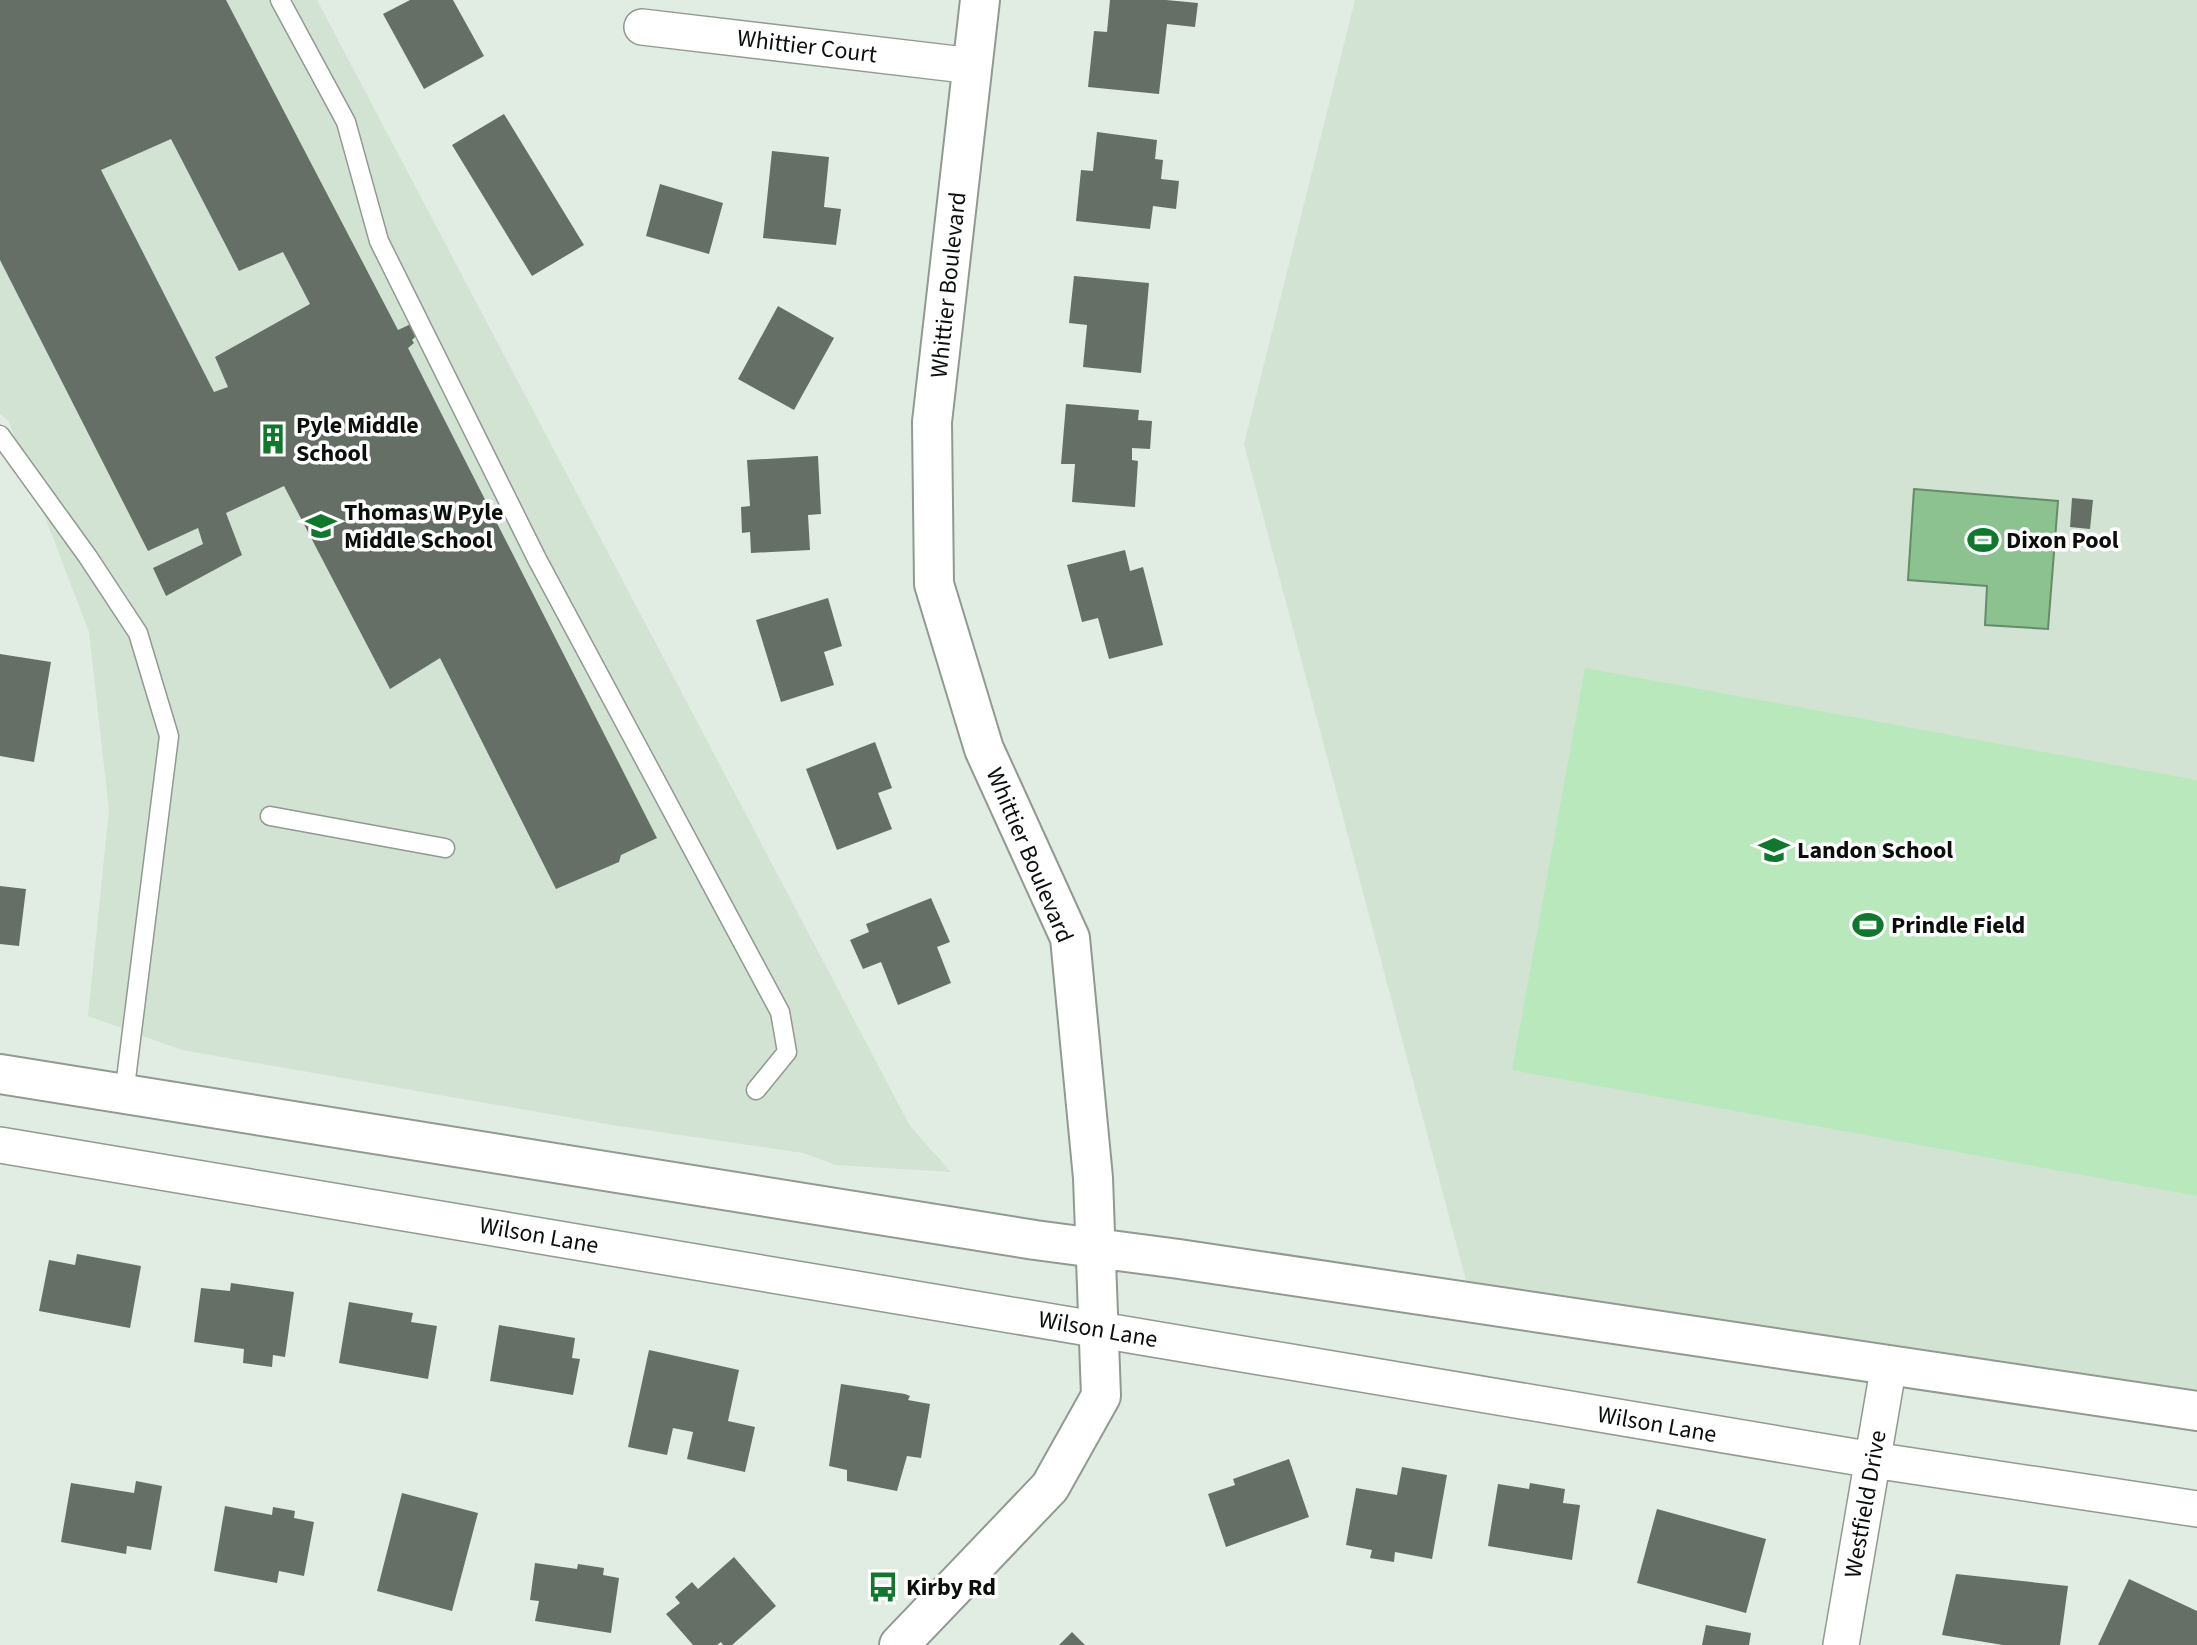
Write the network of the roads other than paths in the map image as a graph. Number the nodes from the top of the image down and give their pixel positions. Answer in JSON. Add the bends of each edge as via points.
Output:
{"nodes":[{"id":1,"x":280,"y":0,"type":"edge"},
{"id":2,"x":980,"y":0,"type":"edge"},
{"id":3,"x":642,"y":27,"type":"dead end"},
{"id":4,"x":973,"y":66,"type":"junction"},
{"id":5,"x":0,"y":435,"type":"edge"},
{"id":6,"x":270,"y":816,"type":"dead end"},
{"id":7,"x":445,"y":848,"type":"dead end"},
{"id":8,"x":0,"y":1074,"type":"edge"},
{"id":9,"x":756,"y":1090,"type":"dead end"},
{"id":10,"x":124,"y":1095,"type":"junction"},
{"id":11,"x":0,"y":1145,"type":"edge"},
{"id":12,"x":1096,"y":1247,"type":"junction"},
{"id":13,"x":1100,"y":1329,"type":"junction"},
{"id":14,"x":1889,"y":1364,"type":"junction"},
{"id":15,"x":2197,"y":1411,"type":"edge"},
{"id":16,"x":1873,"y":1460,"type":"junction"},
{"id":17,"x":2197,"y":1509,"type":"edge"},
{"id":18,"x":899,"y":1645,"type":"edge"},
{"id":19,"x":1841,"y":1645,"type":"edge"}],
"edges":[{"from":1,"to":9,"type":"lane","via":[[346,122],[379,241],[537,559],[780,1012],[787,1052]]},
{"from":2,"to":4,"type":"main road","name":"Whittier Boulevard"},
{"from":3,"to":4,"type":"street","name":"Whittier Court"},
{"from":4,"to":12,"type":"main road","name":"Whittier Boulevard","via":[[932,422],[934,584],[984,749],[1070,938]]},
{"from":5,"to":10,"type":"lane","via":[[138,633],[169,736]]},
{"from":6,"to":7,"type":"lane"},
{"from":8,"to":10,"type":"main road"},
{"from":10,"to":12,"type":"main road"},
{"from":11,"to":13,"type":"street","name":"Wilson Lane"},
{"from":12,"to":13,"type":"main road","name":"Whittier Boulevard"},
{"from":12,"to":14,"type":"main road"},
{"from":13,"to":16,"type":"street","name":"Wilson Lane"},
{"from":13,"to":18,"type":"main road","name":"Whittier Boulevard","via":[[1101,1396],[1050,1487]]},
{"from":14,"to":15,"type":"main road"},
{"from":14,"to":16,"type":"street","name":"Westfield Drive"},
{"from":16,"to":17,"type":"street","name":"Wilson Lane"},
{"from":16,"to":19,"type":"street","name":"Westfield Drive"}]}
